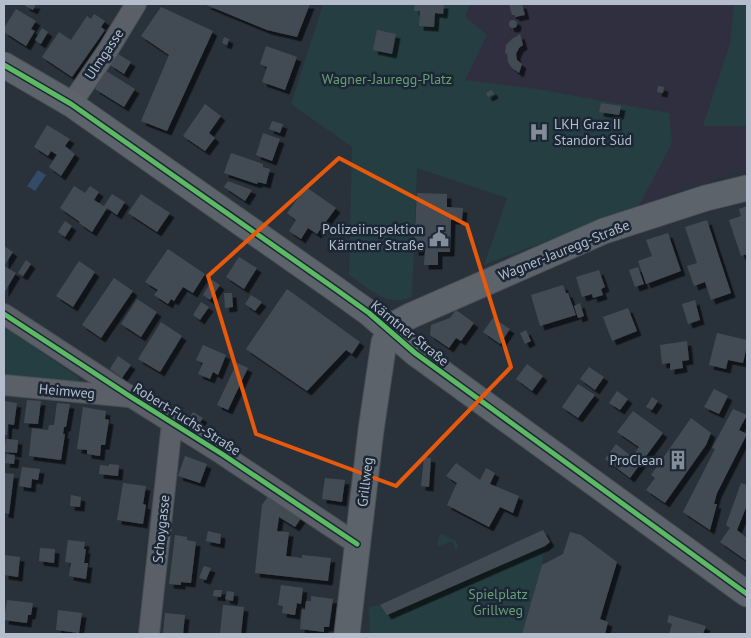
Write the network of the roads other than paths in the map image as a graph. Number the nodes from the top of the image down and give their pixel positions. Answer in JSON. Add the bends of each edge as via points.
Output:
{"nodes":[{"id":1,"x":136,"y":4,"type":"edge"},
{"id":2,"x":4,"y":65,"type":"edge"},
{"id":3,"x":71,"y":104,"type":"junction"},
{"id":4,"x":747,"y":188,"type":"edge"},
{"id":5,"x":4,"y":314,"type":"edge"},
{"id":6,"x":391,"y":332,"type":"junction"},
{"id":7,"x":4,"y":385,"type":"edge"},
{"id":8,"x":131,"y":397,"type":"junction"},
{"id":9,"x":172,"y":423,"type":"junction"},
{"id":10,"x":357,"y":544,"type":"junction"},
{"id":11,"x":747,"y":594,"type":"edge"},
{"id":12,"x":149,"y":634,"type":"edge"},
{"id":13,"x":347,"y":634,"type":"edge"}],
"edges":[{"from":1,"to":3,"type":"street","name":"Ulmgasse"},
{"from":2,"to":3,"type":"main road","name":"Kärntner Straße"},
{"from":3,"to":6,"type":"main road","name":"Kärntner Straße","via":[[334,288]]},
{"from":4,"to":6,"type":"main road","name":"Wagner-Jauregg-Straße","via":[[604,231],[410,316],[397,323]]},
{"from":5,"to":8,"type":"street","name":"Robert-Fuchs-Straße"},
{"from":6,"to":10,"type":"main road","name":"Grillweg","via":[[384,342]]},
{"from":6,"to":11,"type":"main road","name":"Kärntner Straße","via":[[415,354]]},
{"from":7,"to":8,"type":"street","name":"Heimweg"},
{"from":8,"to":9,"type":"street","name":"Robert-Fuchs-Straße"},
{"from":9,"to":10,"type":"street","name":"Robert-Fuchs-Straße"},
{"from":9,"to":12,"type":"street","name":"Schoygasse"},
{"from":10,"to":13,"type":"main road","name":"Grillweg"}]}
